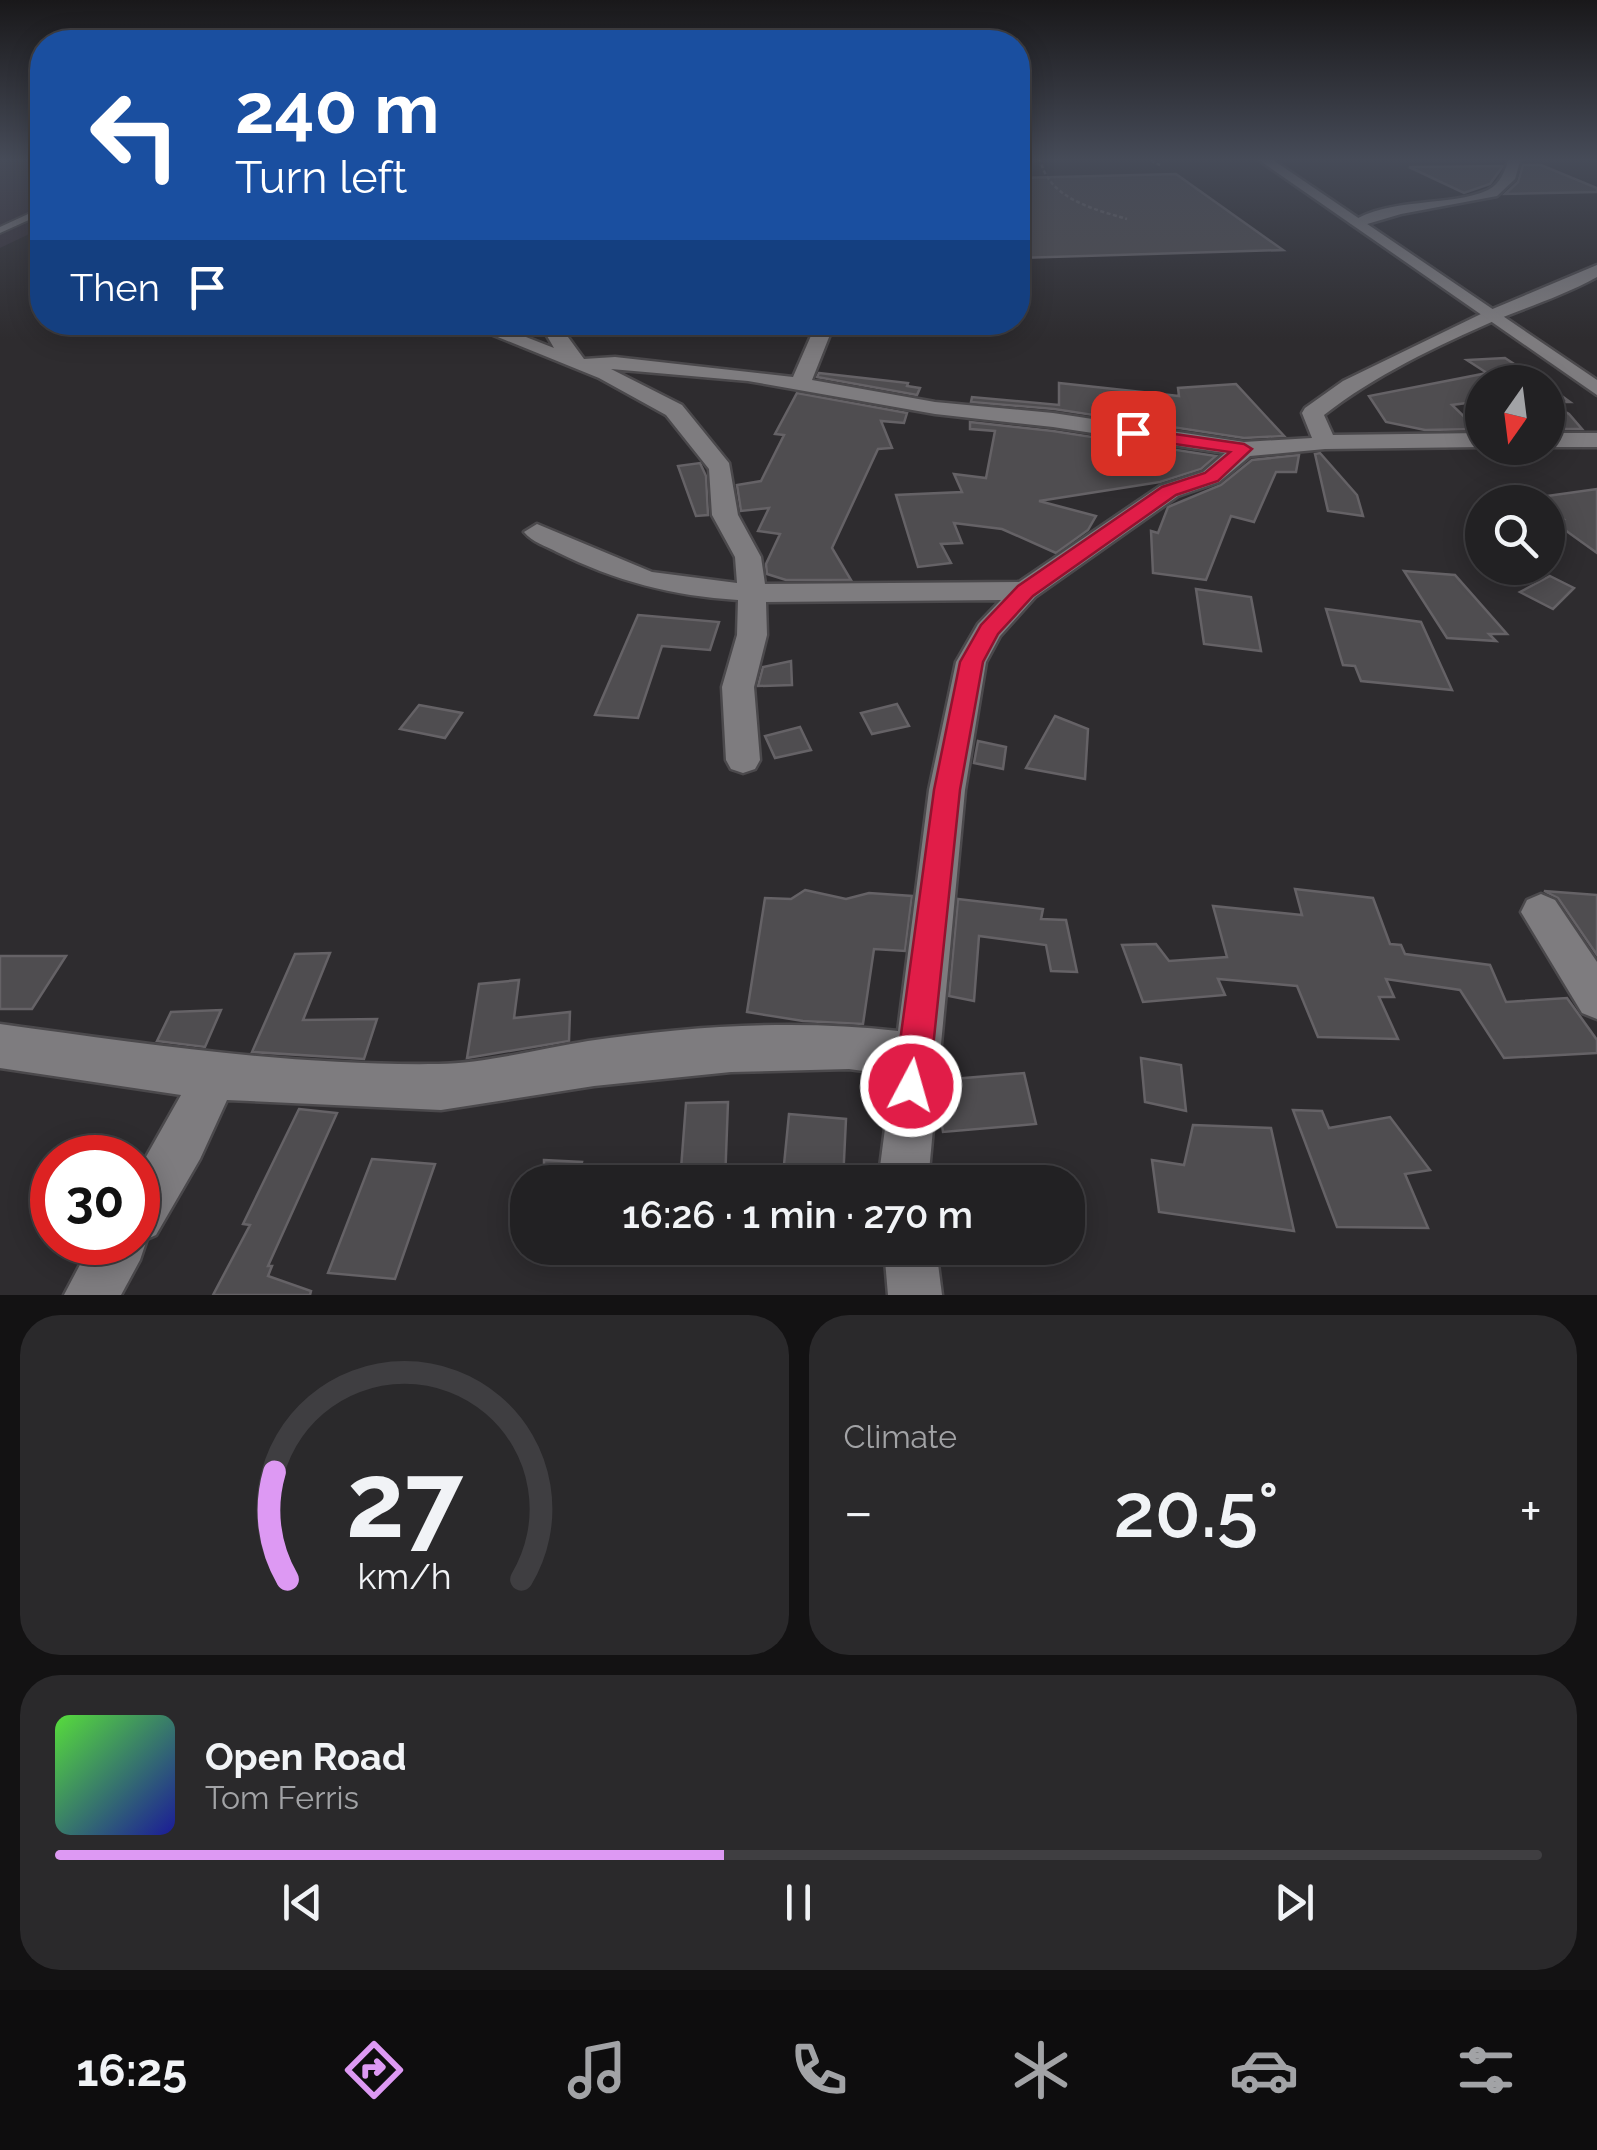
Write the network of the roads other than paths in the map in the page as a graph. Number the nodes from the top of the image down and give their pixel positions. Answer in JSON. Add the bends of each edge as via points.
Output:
{"nodes":[{"id":1,"x":26,"y":218,"type":"edge"},
{"id":2,"x":1350,"y":218,"type":"edge"},
{"id":3,"x":1371,"y":218,"type":"edge"},
{"id":4,"x":1357,"y":223,"type":"junction"},
{"id":5,"x":0,"y":230,"type":"edge"},
{"id":6,"x":1597,"y":270,"type":"edge"},
{"id":7,"x":1568,"y":286,"type":"junction"},
{"id":8,"x":1597,"y":286,"type":"edge"},
{"id":9,"x":1488,"y":316,"type":"junction"},
{"id":10,"x":504,"y":335,"type":"edge"},
{"id":11,"x":557,"y":335,"type":"edge"},
{"id":12,"x":823,"y":335,"type":"edge"},
{"id":13,"x":576,"y":363,"type":"junction"},
{"id":14,"x":800,"y":383,"type":"junction"},
{"id":15,"x":1597,"y":388,"type":"edge"},
{"id":16,"x":1465,"y":440,"type":"edge"},
{"id":17,"x":1565,"y":440,"type":"edge"},
{"id":18,"x":1597,"y":440,"type":"edge"},
{"id":19,"x":1325,"y":442,"type":"junction"},
{"id":20,"x":1244,"y":449,"type":"junction"},
{"id":21,"x":537,"y":532,"type":"dead end"},
{"id":22,"x":752,"y":591,"type":"junction"},
{"id":23,"x":1026,"y":591,"type":"junction"},
{"id":24,"x":743,"y":760,"type":"dead end"},
{"id":25,"x":1541,"y":912,"type":"dead end"},
{"id":26,"x":1597,"y":999,"type":"edge"},
{"id":27,"x":0,"y":1046,"type":"edge"},
{"id":28,"x":914,"y":1055,"type":"junction"},
{"id":29,"x":214,"y":1077,"type":"junction"},
{"id":30,"x":904,"y":1165,"type":"edge"},
{"id":31,"x":160,"y":1181,"type":"edge"},
{"id":32,"x":109,"y":1265,"type":"edge"},
{"id":33,"x":895,"y":1265,"type":"edge"},
{"id":34,"x":911,"y":1265,"type":"edge"},
{"id":35,"x":91,"y":1295,"type":"edge"},
{"id":36,"x":892,"y":1295,"type":"edge"},
{"id":37,"x":914,"y":1295,"type":"edge"}],
"edges":[{"from":1,"to":5,"type":"lane"},
{"from":2,"to":4,"type":"street"},
{"from":3,"to":4,"type":"street"},
{"from":4,"to":9,"type":"street"},
{"from":6,"to":7,"type":"street"},
{"from":7,"to":8,"type":"street"},
{"from":7,"to":9,"type":"street"},
{"from":9,"to":15,"type":"street"},
{"from":9,"to":19,"type":"street","via":[[1350,385],[1313,413]]},
{"from":10,"to":13,"type":"street"},
{"from":11,"to":13,"type":"street"},
{"from":12,"to":14,"type":"street"},
{"from":13,"to":14,"type":"street"},
{"from":13,"to":22,"type":"street","via":[[662,403],[694,432],[720,468],[725,515],[748,557]]},
{"from":14,"to":20,"type":"street"},
{"from":16,"to":19,"type":"street"},
{"from":17,"to":18,"type":"street"},
{"from":19,"to":20,"type":"street"},
{"from":20,"to":23,"type":"street","via":[[1211,477],[1169,491]]},
{"from":21,"to":22,"type":"street","via":[[677,586]]},
{"from":22,"to":23,"type":"street"},
{"from":22,"to":24,"type":"street","via":[[752,636],[738,687]]},
{"from":23,"to":28,"type":"street","via":[[988,630],[962,700]]},
{"from":25,"to":26,"type":"street"},
{"from":27,"to":29,"type":"street"},
{"from":28,"to":29,"type":"street","via":[[849,1047],[730,1050],[441,1086]]},
{"from":28,"to":30,"type":"street"},
{"from":29,"to":31,"type":"street"},
{"from":32,"to":35,"type":"street"},
{"from":33,"to":36,"type":"street"},
{"from":34,"to":37,"type":"street"}]}
